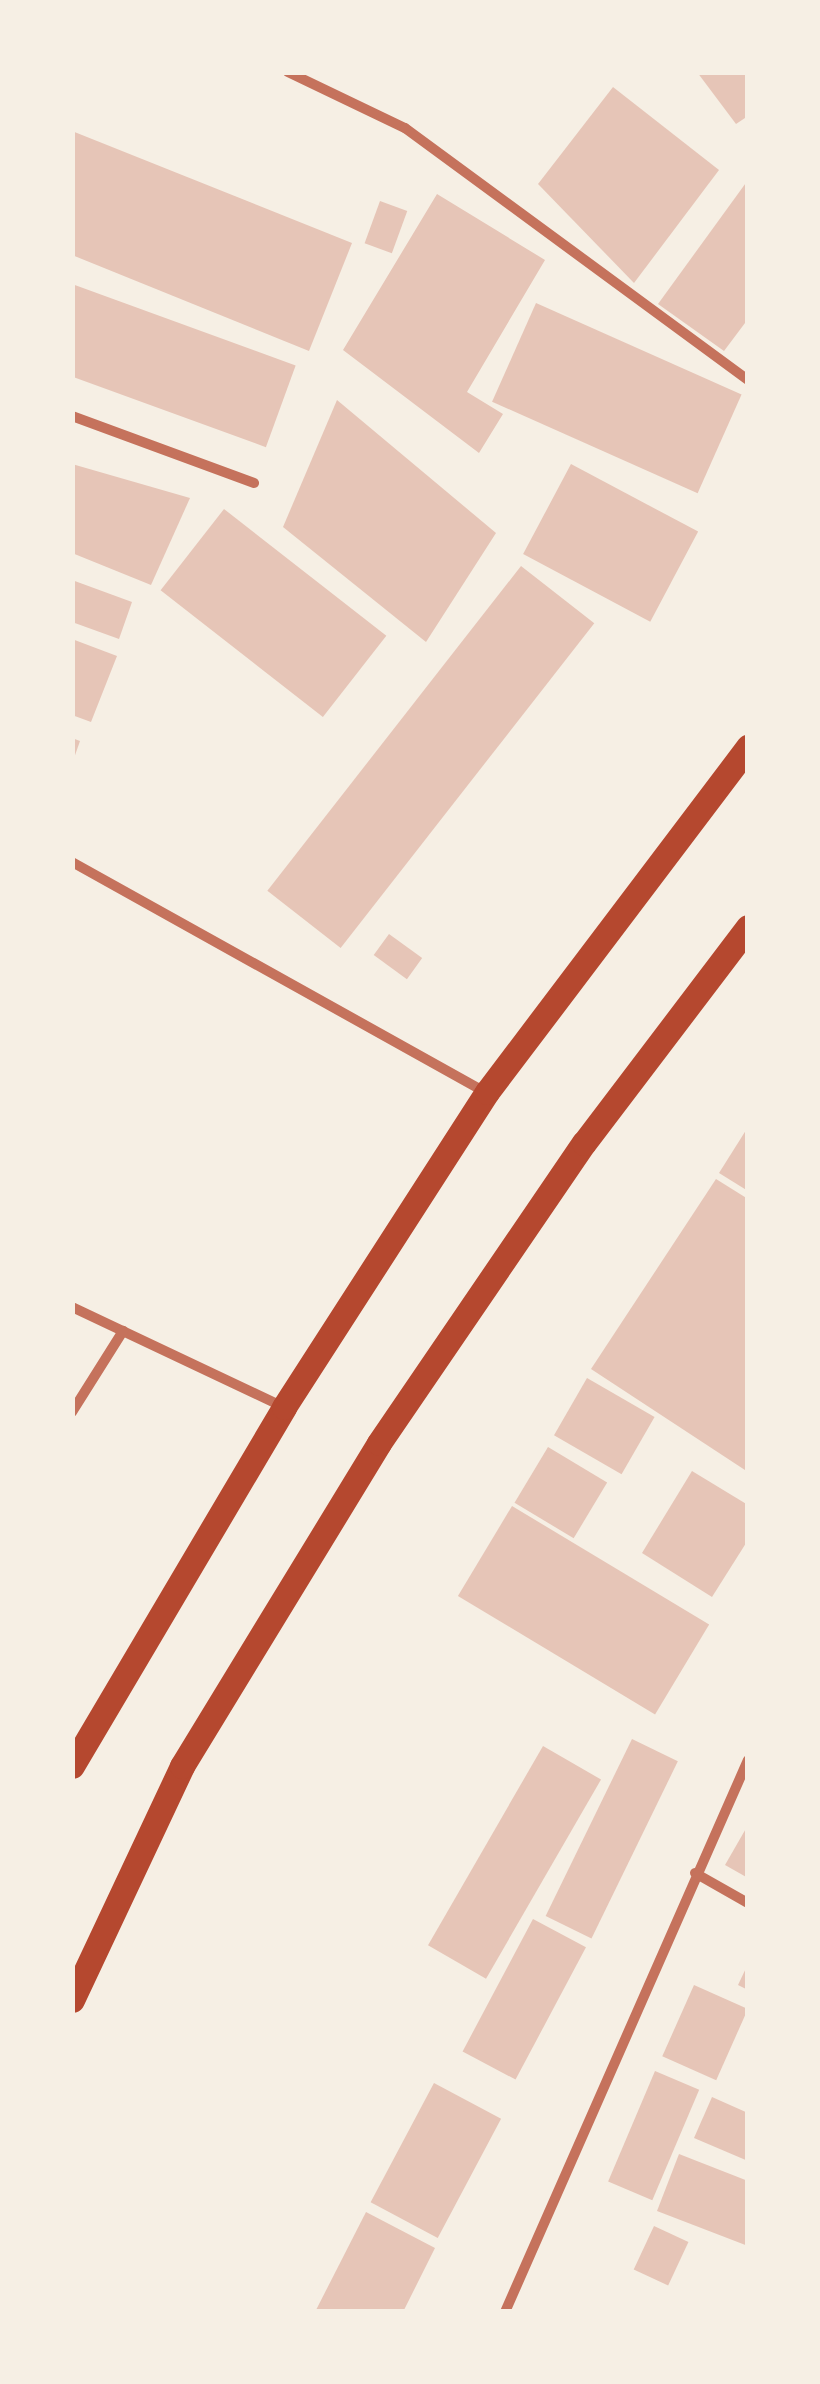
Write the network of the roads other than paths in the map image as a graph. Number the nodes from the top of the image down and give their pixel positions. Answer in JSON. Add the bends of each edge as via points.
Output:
{"nodes":[{"id":1,"x":288,"y":72,"type":"edge"},
{"id":2,"x":748,"y":380,"type":"edge"},
{"id":3,"x":72,"y":416,"type":"edge"},
{"id":4,"x":254,"y":483,"type":"dead end"},
{"id":5,"x":748,"y":746,"type":"edge"},
{"id":6,"x":72,"y":862,"type":"edge"},
{"id":7,"x":748,"y":927,"type":"edge"},
{"id":8,"x":486,"y":1092,"type":"junction"},
{"id":9,"x":72,"y":1307,"type":"edge"},
{"id":10,"x":123,"y":1331,"type":"junction"},
{"id":11,"x":284,"y":1406,"type":"junction"},
{"id":12,"x":72,"y":1412,"type":"edge"},
{"id":13,"x":748,"y":1760,"type":"edge"},
{"id":14,"x":72,"y":1766,"type":"edge"},
{"id":15,"x":694,"y":1873,"type":"junction"},
{"id":16,"x":748,"y":1904,"type":"edge"},
{"id":17,"x":72,"y":2000,"type":"edge"},
{"id":18,"x":505,"y":2312,"type":"edge"}],
"edges":[{"from":1,"to":2,"type":"street","via":[[405,128]]},
{"from":3,"to":4,"type":"street"},
{"from":5,"to":8,"type":"main road"},
{"from":6,"to":8,"type":"street"},
{"from":7,"to":17,"type":"main road","via":[[584,1143],[380,1443],[182,1766]]},
{"from":8,"to":11,"type":"main road"},
{"from":9,"to":10,"type":"street"},
{"from":10,"to":11,"type":"street"},
{"from":10,"to":12,"type":"street"},
{"from":11,"to":14,"type":"main road"},
{"from":13,"to":15,"type":"street"},
{"from":15,"to":16,"type":"street"},
{"from":15,"to":18,"type":"street"}]}
